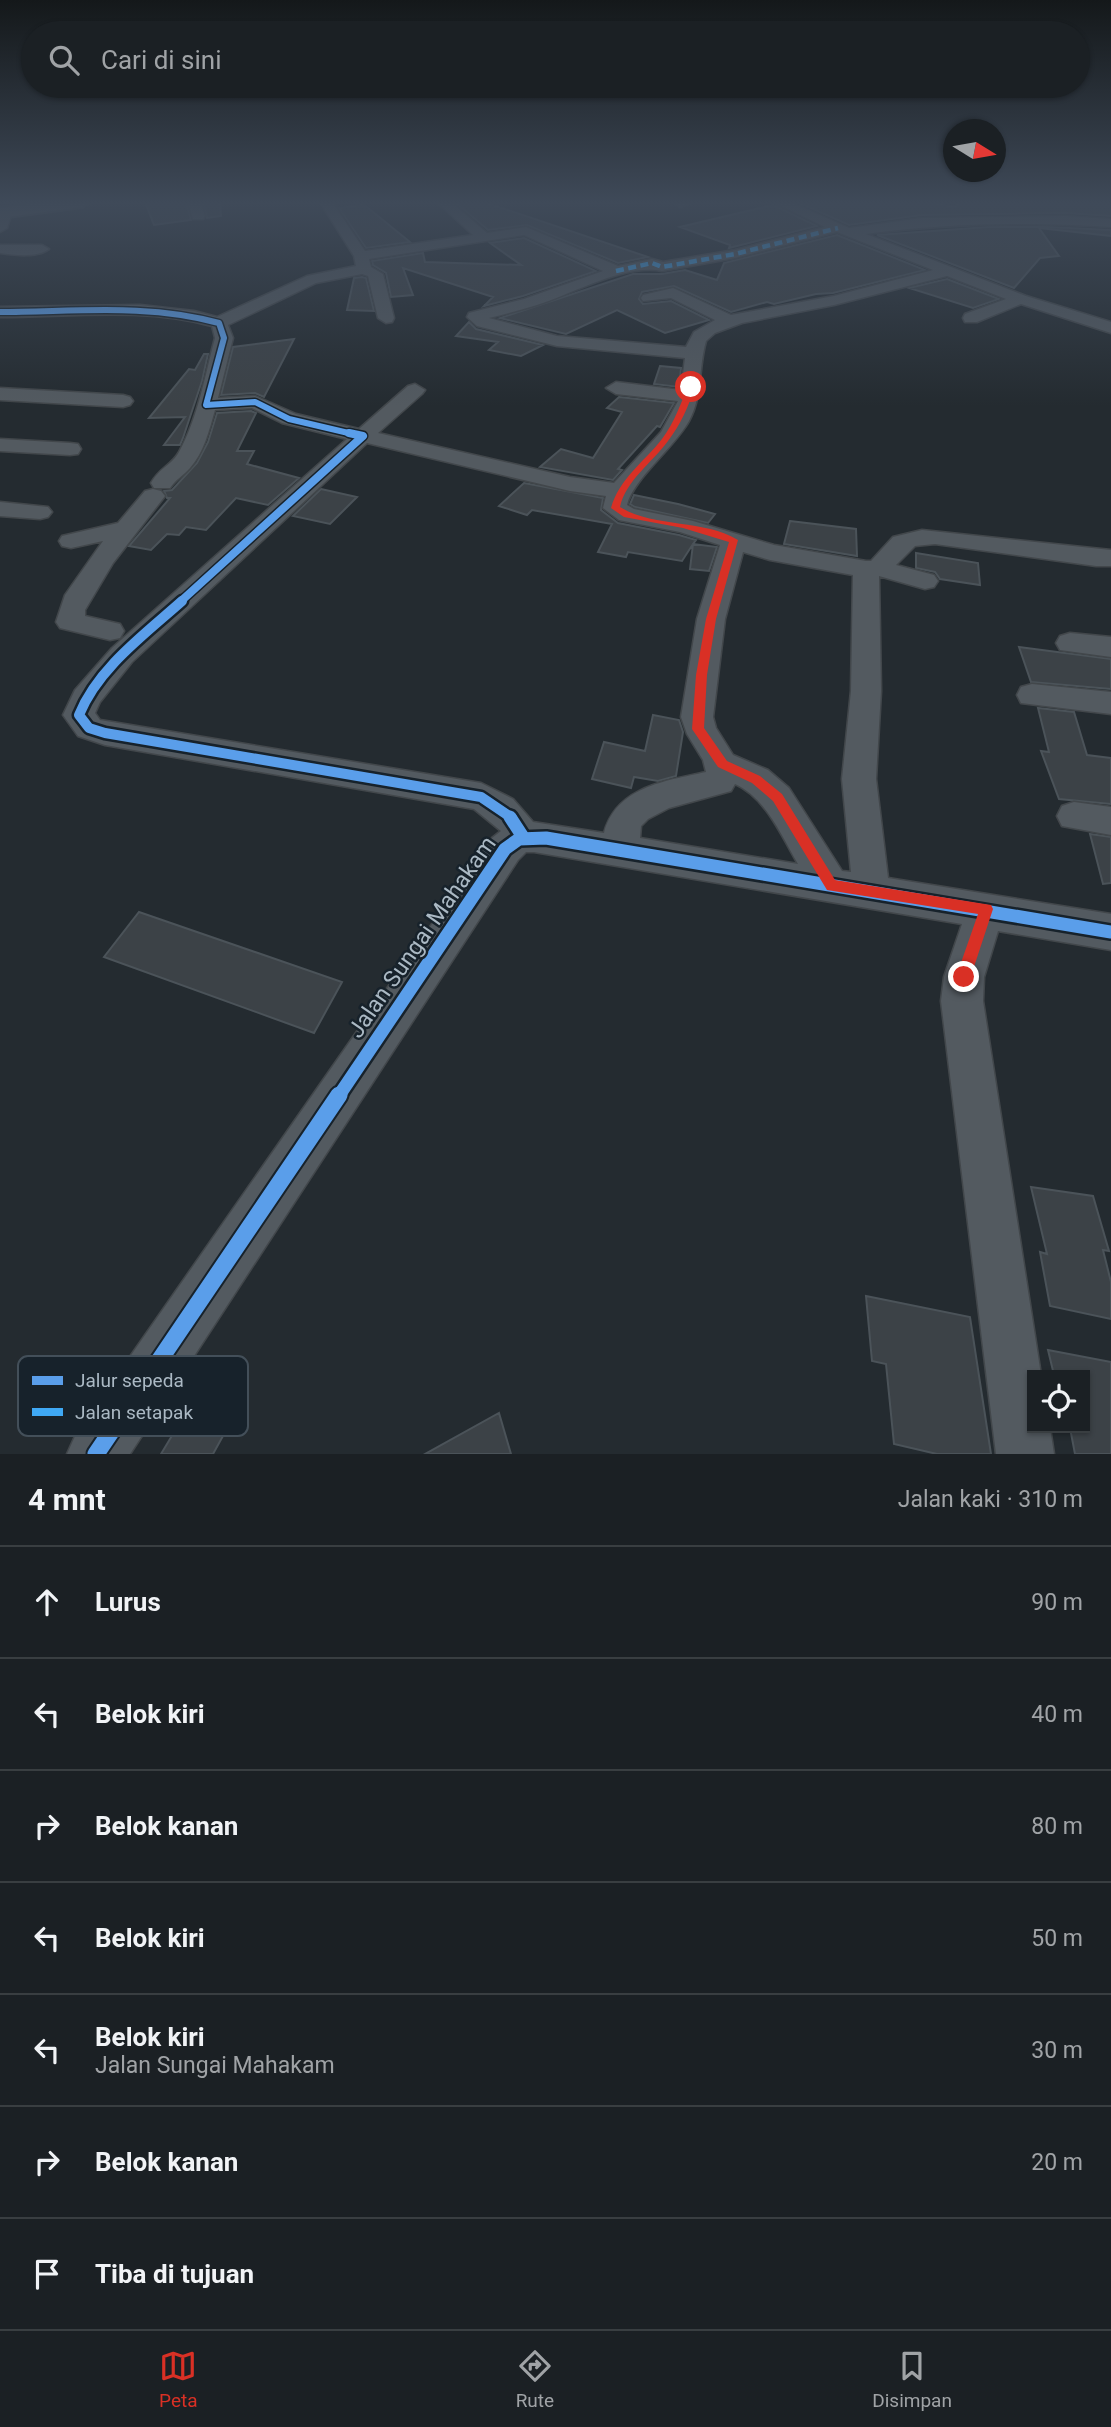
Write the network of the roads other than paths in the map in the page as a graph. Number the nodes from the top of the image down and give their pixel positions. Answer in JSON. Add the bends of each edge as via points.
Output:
{"nodes":[{"id":1,"x":339,"y":270,"type":"edge"},
{"id":2,"x":371,"y":270,"type":"edge"},
{"id":3,"x":621,"y":270,"type":"edge"},
{"id":4,"x":944,"y":270,"type":"edge"},
{"id":5,"x":616,"y":271,"type":"joint"},
{"id":6,"x":947,"y":271,"type":"junction"},
{"id":7,"x":649,"y":298,"type":"dead end"},
{"id":8,"x":1020,"y":299,"type":"junction"},
{"id":9,"x":0,"y":312,"type":"edge"},
{"id":10,"x":386,"y":318,"type":"dead end"},
{"id":11,"x":971,"y":318,"type":"dead end"},
{"id":12,"x":1080,"y":320,"type":"junction"},
{"id":13,"x":729,"y":321,"type":"junction"},
{"id":14,"x":219,"y":323,"type":"junction"},
{"id":15,"x":1111,"y":328,"type":"edge"},
{"id":16,"x":1107,"y":347,"type":"dead end"},
{"id":17,"x":694,"y":353,"type":"junction"},
{"id":18,"x":616,"y":388,"type":"dead end"},
{"id":19,"x":415,"y":390,"type":"dead end"},
{"id":20,"x":0,"y":394,"type":"edge"},
{"id":21,"x":690,"y":397,"type":"junction"},
{"id":22,"x":123,"y":401,"type":"dead end"},
{"id":23,"x":206,"y":405,"type":"junction"},
{"id":24,"x":363,"y":436,"type":"junction"},
{"id":25,"x":0,"y":444,"type":"edge"},
{"id":26,"x":70,"y":449,"type":"dead end"},
{"id":27,"x":619,"y":491,"type":"junction"},
{"id":28,"x":0,"y":509,"type":"edge"},
{"id":29,"x":40,"y":512,"type":"dead end"},
{"id":30,"x":125,"y":529,"type":"junction"},
{"id":31,"x":734,"y":540,"type":"junction"},
{"id":32,"x":71,"y":541,"type":"dead end"},
{"id":33,"x":1111,"y":558,"type":"edge"},
{"id":34,"x":873,"y":568,"type":"junction"},
{"id":35,"x":925,"y":581,"type":"dead end"},
{"id":36,"x":110,"y":631,"type":"dead end"},
{"id":37,"x":1070,"y":643,"type":"dead end"},
{"id":38,"x":1111,"y":647,"type":"edge"},
{"id":39,"x":1032,"y":695,"type":"dead end"},
{"id":40,"x":1111,"y":703,"type":"edge"},
{"id":41,"x":723,"y":764,"type":"junction"},
{"id":42,"x":1074,"y":816,"type":"dead end"},
{"id":43,"x":1111,"y":821,"type":"edge"},
{"id":44,"x":523,"y":836,"type":"junction"},
{"id":45,"x":624,"y":852,"type":"junction"},
{"id":46,"x":831,"y":886,"type":"junction"},
{"id":47,"x":872,"y":892,"type":"junction"},
{"id":48,"x":986,"y":909,"type":"junction"},
{"id":49,"x":1111,"y":932,"type":"edge"},
{"id":50,"x":162,"y":1356,"type":"edge"},
{"id":51,"x":108,"y":1436,"type":"edge"},
{"id":52,"x":96,"y":1454,"type":"edge"},
{"id":53,"x":1025,"y":1454,"type":"edge"}],
"edges":[{"from":1,"to":14,"type":"street"},
{"from":2,"to":10,"type":"street"},
{"from":3,"to":5,"type":"street"},
{"from":4,"to":6,"type":"street"},
{"from":5,"to":17,"type":"street","via":[[475,317],[557,341]]},
{"from":6,"to":8,"type":"street"},
{"from":6,"to":13,"type":"street","via":[[816,305]]},
{"from":7,"to":13,"type":"street","via":[[673,293]]},
{"from":8,"to":11,"type":"street"},
{"from":8,"to":12,"type":"street"},
{"from":9,"to":14,"type":"street","via":[[168,313]]},
{"from":12,"to":15,"type":"street"},
{"from":12,"to":16,"type":"street"},
{"from":13,"to":17,"type":"street","via":[[698,337]]},
{"from":14,"to":23,"type":"street","via":[[223,338]]},
{"from":17,"to":21,"type":"street"},
{"from":18,"to":21,"type":"street"},
{"from":19,"to":24,"type":"street"},
{"from":20,"to":22,"type":"street"},
{"from":21,"to":27,"type":"street","via":[[664,441]]},
{"from":23,"to":24,"type":"street","via":[[255,402],[289,419]]},
{"from":23,"to":30,"type":"street","via":[[186,461],[167,474]]},
{"from":24,"to":27,"type":"street"},
{"from":24,"to":44,"type":"street","via":[[122,655],[86,698],[79,715],[89,728],[105,733],[481,797],[504,809]]},
{"from":25,"to":26,"type":"street"},
{"from":27,"to":31,"type":"street","via":[[615,508],[619,512]]},
{"from":28,"to":29,"type":"street"},
{"from":30,"to":32,"type":"street"},
{"from":30,"to":36,"type":"street","via":[[69,616],[70,622]]},
{"from":31,"to":34,"type":"street","via":[[770,552]]},
{"from":31,"to":41,"type":"street","via":[[711,619],[697,717],[698,729]]},
{"from":33,"to":34,"type":"street","via":[[935,537],[908,538]]},
{"from":34,"to":35,"type":"street"},
{"from":34,"to":47,"type":"street","via":[[859,779]]},
{"from":37,"to":38,"type":"street"},
{"from":39,"to":40,"type":"street"},
{"from":41,"to":45,"type":"street","via":[[719,782],[638,804],[626,818]]},
{"from":41,"to":46,"type":"street","via":[[756,779],[778,798]]},
{"from":42,"to":43,"type":"street"},
{"from":44,"to":45,"type":"street","name":"Jalan Sungai Mahakam"},
{"from":44,"to":50,"type":"street","name":"Jalan Sungai Mahakam","via":[[505,849]]},
{"from":45,"to":46,"type":"street","name":"Jalan Sungai Mahakam"},
{"from":46,"to":47,"type":"street","name":"Jalan Sungai Mahakam"},
{"from":47,"to":48,"type":"street","name":"Jalan Sungai Mahakam"},
{"from":48,"to":49,"type":"street","name":"Jalan Sungai Mahakam"},
{"from":48,"to":53,"type":"street","via":[[964,977],[962,1001]]},
{"from":51,"to":52,"type":"street","name":"Jalan Sungai Mahakam"}]}
